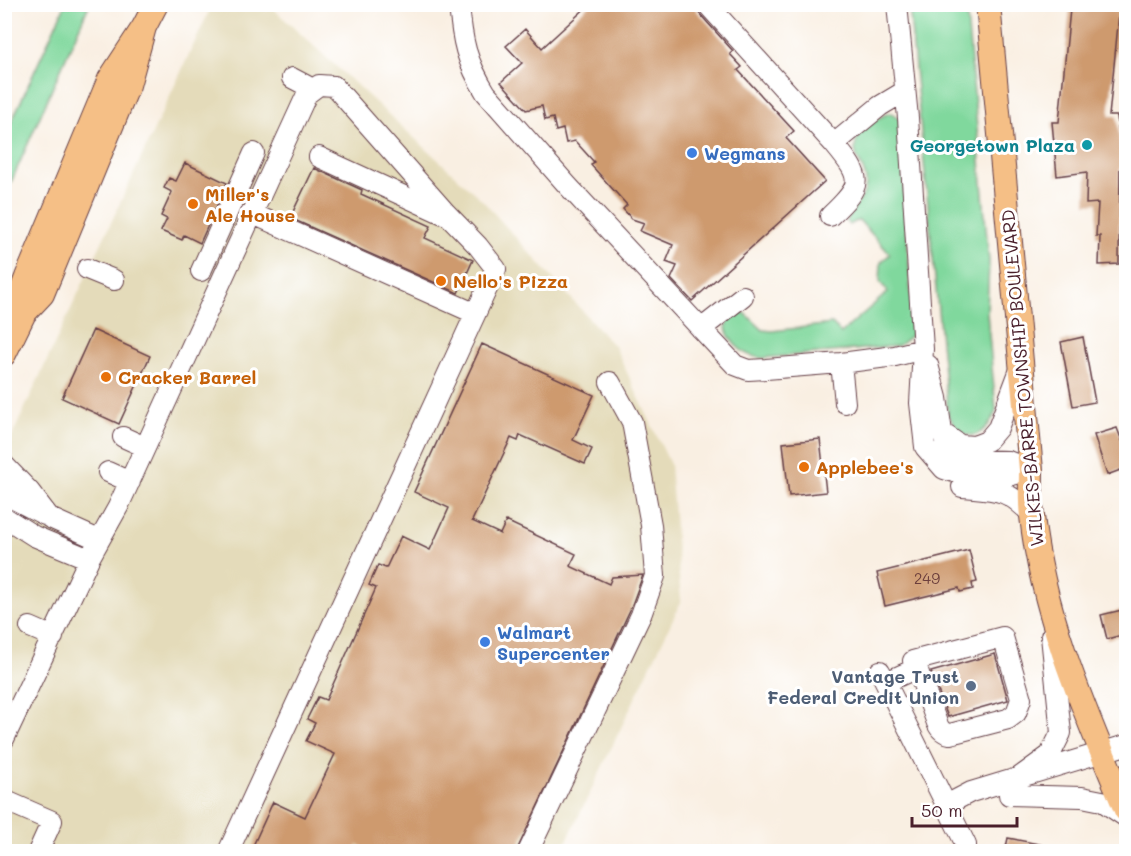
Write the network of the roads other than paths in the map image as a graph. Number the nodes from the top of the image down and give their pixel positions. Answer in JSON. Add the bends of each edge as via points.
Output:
{"nodes":[{"id":1,"x":156,"y":4,"type":"edge"},
{"id":2,"x":459,"y":4,"type":"edge"},
{"id":3,"x":706,"y":4,"type":"edge"},
{"id":4,"x":897,"y":4,"type":"edge"},
{"id":5,"x":988,"y":4,"type":"edge"},
{"id":6,"x":144,"y":27,"type":"junction"},
{"id":7,"x":292,"y":78,"type":"dead end"},
{"id":8,"x":313,"y":89,"type":"junction"},
{"id":9,"x":905,"y":91,"type":"junction"},
{"id":10,"x":834,"y":144,"type":"junction"},
{"id":11,"x":254,"y":153,"type":"dead end"},
{"id":12,"x":319,"y":157,"type":"dead end"},
{"id":13,"x":251,"y":213,"type":"junction"},
{"id":14,"x":831,"y":216,"type":"dead end"},
{"id":15,"x":451,"y":218,"type":"junction"},
{"id":16,"x":87,"y":269,"type":"dead end"},
{"id":17,"x":210,"y":274,"type":"junction"},
{"id":18,"x":114,"y":280,"type":"dead end"},
{"id":19,"x":19,"y":286,"type":"edge"},
{"id":20,"x":743,"y":296,"type":"dead end"},
{"id":21,"x":474,"y":313,"type":"junction"},
{"id":22,"x":14,"y":318,"type":"edge"},
{"id":23,"x":701,"y":329,"type":"junction"},
{"id":24,"x":923,"y":349,"type":"junction"},
{"id":25,"x":4,"y":354,"type":"edge"},
{"id":26,"x":841,"y":363,"type":"junction"},
{"id":27,"x":1021,"y":367,"type":"junction"},
{"id":28,"x":610,"y":382,"type":"dead end"},
{"id":29,"x":845,"y":403,"type":"dead end"},
{"id":30,"x":942,"y":432,"type":"junction"},
{"id":31,"x":123,"y":437,"type":"dead end"},
{"id":32,"x":145,"y":447,"type":"junction"},
{"id":33,"x":925,"y":447,"type":"junction"},
{"id":34,"x":4,"y":465,"type":"edge"},
{"id":35,"x":1031,"y":470,"type":"junction"},
{"id":36,"x":108,"y":472,"type":"dead end"},
{"id":37,"x":130,"y":482,"type":"junction"},
{"id":38,"x":4,"y":494,"type":"edge"},
{"id":39,"x":1032,"y":515,"type":"junction"},
{"id":40,"x":4,"y":518,"type":"edge"},
{"id":41,"x":50,"y":518,"type":"junction"},
{"id":42,"x":4,"y":531,"type":"edge"},
{"id":43,"x":34,"y":536,"type":"junction"},
{"id":44,"x":99,"y":540,"type":"junction"},
{"id":45,"x":89,"y":559,"type":"junction"},
{"id":46,"x":1046,"y":591,"type":"junction"},
{"id":47,"x":30,"y":627,"type":"dead end"},
{"id":48,"x":53,"y":637,"type":"junction"},
{"id":49,"x":917,"y":669,"type":"junction"},
{"id":50,"x":10,"y":716,"type":"edge"},
{"id":51,"x":4,"y":739,"type":"edge"},
{"id":52,"x":1126,"y":745,"type":"edge"},
{"id":53,"x":1112,"y":759,"type":"edge"},
{"id":54,"x":1013,"y":787,"type":"junction"},
{"id":55,"x":4,"y":800,"type":"edge"},
{"id":56,"x":946,"y":805,"type":"junction"},
{"id":57,"x":1126,"y":810,"type":"edge"},
{"id":58,"x":1126,"y":817,"type":"edge"},
{"id":59,"x":38,"y":852,"type":"edge"},
{"id":60,"x":228,"y":852,"type":"edge"},
{"id":61,"x":528,"y":852,"type":"edge"},
{"id":62,"x":966,"y":852,"type":"edge"}],
"edges":[{"from":1,"to":6,"type":"main road"},
{"from":2,"to":23,"type":"lane","via":[[464,50],[486,93]]},
{"from":3,"to":10,"type":"lane"},
{"from":4,"to":9,"type":"lane"},
{"from":5,"to":27,"type":"main road","name":"WILKES-BARRE TOWNSHIP BOULEVARD"},
{"from":6,"to":19,"type":"main road","via":[[110,79]]},
{"from":6,"to":22,"type":"main road","via":[[128,85],[42,294]]},
{"from":7,"to":8,"type":"lane"},
{"from":8,"to":13,"type":"lane","via":[[287,118]]},
{"from":8,"to":15,"type":"lane","via":[[319,85],[334,86]]},
{"from":9,"to":10,"type":"lane"},
{"from":9,"to":24,"type":"lane"},
{"from":10,"to":14,"type":"lane","via":[[852,166],[857,183]]},
{"from":11,"to":17,"type":"lane"},
{"from":12,"to":15,"type":"lane"},
{"from":13,"to":17,"type":"lane"},
{"from":13,"to":21,"type":"lane"},
{"from":15,"to":21,"type":"lane","via":[[496,269]]},
{"from":16,"to":18,"type":"lane"},
{"from":17,"to":32,"type":"lane"},
{"from":19,"to":22,"type":"main road"},
{"from":20,"to":23,"type":"lane"},
{"from":21,"to":60,"type":"lane"},
{"from":22,"to":25,"type":"main road"},
{"from":23,"to":26,"type":"lane","via":[[735,365],[748,370]]},
{"from":24,"to":26,"type":"lane"},
{"from":24,"to":30,"type":"lane"},
{"from":24,"to":33,"type":"lane","via":[[921,403]]},
{"from":26,"to":29,"type":"lane"},
{"from":27,"to":30,"type":"lane","via":[[998,428],[987,441],[974,446],[960,445]]},
{"from":27,"to":35,"type":"main road","name":"WILKES-BARRE TOWNSHIP BOULEVARD"},
{"from":28,"to":61,"type":"lane","via":[[632,422],[651,525],[655,576],[641,615]]},
{"from":30,"to":35,"type":"lane","via":[[948,450],[955,456],[1008,461]]},
{"from":31,"to":32,"type":"lane"},
{"from":32,"to":37,"type":"lane"},
{"from":33,"to":35,"type":"lane","via":[[944,469],[957,473],[1008,476]]},
{"from":33,"to":39,"type":"lane","via":[[936,474],[953,486],[1000,491],[1017,498]]},
{"from":34,"to":41,"type":"lane"},
{"from":35,"to":39,"type":"main road","name":"WILKES-BARRE TOWNSHIP BOULEVARD"},
{"from":36,"to":37,"type":"lane"},
{"from":37,"to":44,"type":"lane"},
{"from":38,"to":41,"type":"lane"},
{"from":39,"to":46,"type":"main road","name":"WILKES-BARRE TOWNSHIP BOULEVARD"},
{"from":40,"to":43,"type":"lane"},
{"from":41,"to":44,"type":"lane"},
{"from":42,"to":43,"type":"lane"},
{"from":43,"to":45,"type":"lane"},
{"from":44,"to":45,"type":"lane"},
{"from":45,"to":48,"type":"lane"},
{"from":46,"to":53,"type":"main road","name":"WILKES-BARRE TOWNSHIP BOULEVARD","via":[[1072,672]]},
{"from":46,"to":54,"type":"lane","via":[[1062,733],[1050,755]]},
{"from":47,"to":48,"type":"lane"},
{"from":48,"to":50,"type":"lane"},
{"from":49,"to":49,"type":"lane","via":[[914,661],[1003,637],[1021,699],[1020,708],[1008,719],[945,733],[937,723]]},
{"from":49,"to":56,"type":"lane","via":[[883,676]]},
{"from":50,"to":51,"type":"lane"},
{"from":52,"to":53,"type":"lane"},
{"from":53,"to":54,"type":"lane"},
{"from":53,"to":57,"type":"main road","name":"WILKES-BARRE TOWNSHIP BOULEVARD"},
{"from":54,"to":56,"type":"lane","via":[[971,792]]},
{"from":54,"to":58,"type":"lane","via":[[1102,801]]},
{"from":55,"to":59,"type":"lane","via":[[52,821]]},
{"from":56,"to":62,"type":"lane"}]}
